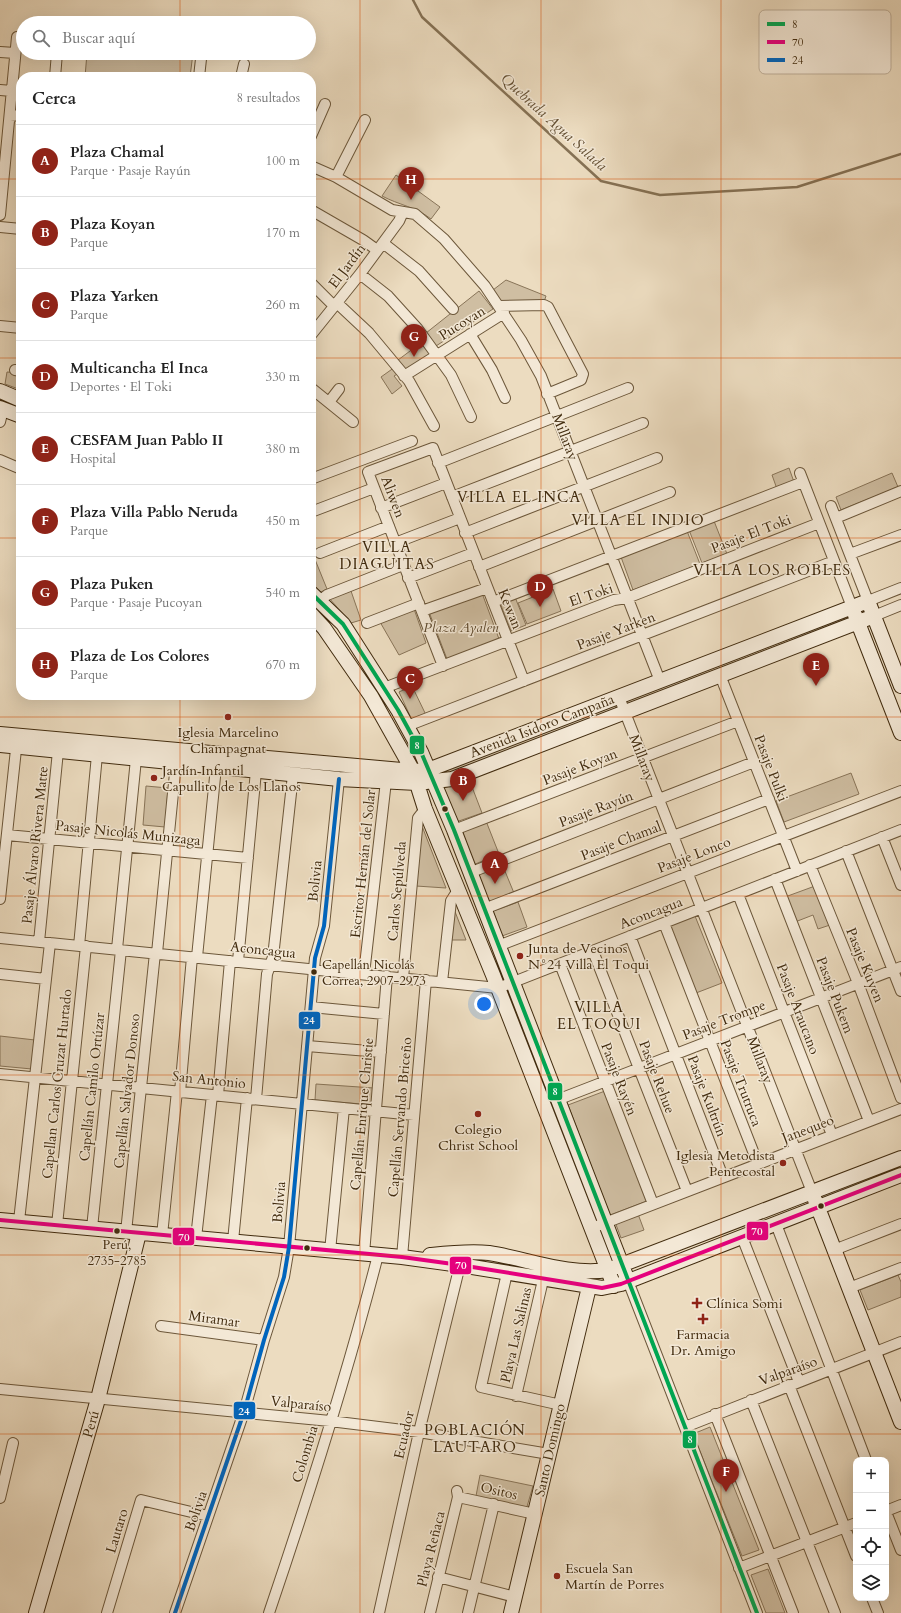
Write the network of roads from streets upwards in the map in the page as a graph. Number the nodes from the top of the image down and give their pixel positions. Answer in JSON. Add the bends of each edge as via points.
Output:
{"nodes":[{"id":1,"x":16,"y":47,"type":"edge"},
{"id":2,"x":0,"y":52,"type":"edge"},
{"id":3,"x":15,"y":53,"type":"junction"},
{"id":4,"x":56,"y":60,"type":"edge"},
{"id":5,"x":201,"y":60,"type":"edge"},
{"id":6,"x":244,"y":64,"type":"dead end"},
{"id":7,"x":55,"y":72,"type":"edge"},
{"id":8,"x":199,"y":72,"type":"edge"},
{"id":9,"x":242,"y":72,"type":"edge"},
{"id":10,"x":0,"y":90,"type":"edge"},
{"id":11,"x":12,"y":91,"type":"junction"},
{"id":12,"x":326,"y":104,"type":"dead end"},
{"id":13,"x":10,"y":116,"type":"junction"},
{"id":14,"x":16,"y":116,"type":"edge"},
{"id":15,"x":365,"y":120,"type":"dead end"},
{"id":16,"x":316,"y":125,"type":"edge"},
{"id":17,"x":4,"y":127,"type":"edge"},
{"id":18,"x":2,"y":164,"type":"edge"},
{"id":19,"x":316,"y":168,"type":"edge"},
{"id":20,"x":336,"y":177,"type":"junction"},
{"id":21,"x":0,"y":202,"type":"edge"},
{"id":22,"x":403,"y":212,"type":"junction"},
{"id":23,"x":316,"y":213,"type":"edge"},
{"id":24,"x":0,"y":215,"type":"edge"},
{"id":25,"x":0,"y":227,"type":"edge"},
{"id":26,"x":16,"y":229,"type":"edge"},
{"id":27,"x":380,"y":247,"type":"junction"},
{"id":28,"x":360,"y":274,"type":"junction"},
{"id":29,"x":316,"y":287,"type":"edge"},
{"id":30,"x":336,"y":304,"type":"junction"},
{"id":31,"x":453,"y":309,"type":"dead end"},
{"id":32,"x":501,"y":310,"type":"junction"},
{"id":33,"x":0,"y":326,"type":"edge"},
{"id":34,"x":16,"y":328,"type":"edge"},
{"id":35,"x":316,"y":329,"type":"edge"},
{"id":36,"x":470,"y":334,"type":"junction"},
{"id":37,"x":435,"y":356,"type":"junction"},
{"id":38,"x":404,"y":376,"type":"junction"},
{"id":39,"x":628,"y":388,"type":"dead end"},
{"id":40,"x":339,"y":389,"type":"dead end"},
{"id":41,"x":0,"y":391,"type":"edge"},
{"id":42,"x":316,"y":393,"type":"edge"},
{"id":43,"x":547,"y":394,"type":"junction"},
{"id":44,"x":16,"y":398,"type":"edge"},
{"id":45,"x":505,"y":398,"type":"dead end"},
{"id":46,"x":329,"y":402,"type":"junction"},
{"id":47,"x":1,"y":413,"type":"edge"},
{"id":48,"x":16,"y":415,"type":"edge"},
{"id":49,"x":557,"y":416,"type":"junction"},
{"id":50,"x":471,"y":417,"type":"dead end"},
{"id":51,"x":353,"y":422,"type":"dead end"},
{"id":52,"x":643,"y":423,"type":"dead end"},
{"id":53,"x":434,"y":426,"type":"dead end"},
{"id":54,"x":412,"y":440,"type":"dead end"},
{"id":55,"x":570,"y":451,"type":"junction"},
{"id":56,"x":657,"y":458,"type":"dead end"},
{"id":57,"x":0,"y":460,"type":"edge"},
{"id":58,"x":438,"y":462,"type":"junction"},
{"id":59,"x":16,"y":467,"type":"edge"},
{"id":60,"x":368,"y":472,"type":"joint"},
{"id":61,"x":316,"y":477,"type":"edge"},
{"id":62,"x":446,"y":483,"type":"junction"},
{"id":63,"x":584,"y":486,"type":"junction"},
{"id":64,"x":374,"y":488,"type":"junction"},
{"id":65,"x":901,"y":491,"type":"edge"},
{"id":66,"x":670,"y":492,"type":"dead end"},
{"id":67,"x":452,"y":497,"type":"junction"},
{"id":68,"x":831,"y":506,"type":"dead end"},
{"id":69,"x":382,"y":508,"type":"junction"},
{"id":70,"x":316,"y":510,"type":"edge"},
{"id":71,"x":460,"y":518,"type":"junction"},
{"id":72,"x":836,"y":518,"type":"junction"},
{"id":73,"x":598,"y":521,"type":"junction"},
{"id":74,"x":819,"y":522,"type":"junction"},
{"id":75,"x":389,"y":526,"type":"junction"},
{"id":76,"x":465,"y":533,"type":"junction"},
{"id":77,"x":901,"y":534,"type":"edge"},
{"id":78,"x":395,"y":543,"type":"junction"},
{"id":79,"x":473,"y":552,"type":"junction"},
{"id":80,"x":320,"y":553,"type":"dead end"},
{"id":81,"x":850,"y":554,"type":"junction"},
{"id":82,"x":611,"y":556,"type":"junction"},
{"id":83,"x":834,"y":561,"type":"junction"},
{"id":84,"x":403,"y":565,"type":"junction"},
{"id":85,"x":479,"y":567,"type":"junction"},
{"id":86,"x":408,"y":578,"type":"junction"},
{"id":87,"x":487,"y":588,"type":"junction"},
{"id":88,"x":901,"y":588,"type":"edge"},
{"id":89,"x":316,"y":597,"type":"edge"},
{"id":90,"x":316,"y":598,"type":"edge"},
{"id":91,"x":627,"y":598,"type":"junction"},
{"id":92,"x":868,"y":601,"type":"junction"},
{"id":93,"x":493,"y":602,"type":"junction"},
{"id":94,"x":901,"y":605,"type":"edge"},
{"id":95,"x":420,"y":607,"type":"junction"},
{"id":96,"x":852,"y":607,"type":"junction"},
{"id":97,"x":874,"y":616,"type":"junction"},
{"id":98,"x":316,"y":619,"type":"edge"},
{"id":99,"x":858,"y":622,"type":"junction"},
{"id":100,"x":367,"y":623,"type":"dead end"},
{"id":101,"x":642,"y":636,"type":"junction"},
{"id":102,"x":508,"y":641,"type":"junction"},
{"id":103,"x":443,"y":666,"type":"junction"},
{"id":104,"x":720,"y":676,"type":"junction"},
{"id":105,"x":524,"y":681,"type":"junction"},
{"id":106,"x":660,"y":681,"type":"junction"},
{"id":107,"x":901,"y":686,"type":"edge"},
{"id":108,"x":384,"y":688,"type":"junction"},
{"id":109,"x":619,"y":697,"type":"junction"},
{"id":110,"x":625,"y":712,"type":"junction"},
{"id":111,"x":738,"y":721,"type":"junction"},
{"id":112,"x":407,"y":726,"type":"junction"},
{"id":113,"x":901,"y":733,"type":"edge"},
{"id":114,"x":0,"y":734,"type":"edge"},
{"id":115,"x":16,"y":741,"type":"junction"},
{"id":116,"x":0,"y":745,"type":"edge"},
{"id":117,"x":58,"y":751,"type":"junction"},
{"id":118,"x":97,"y":755,"type":"junction"},
{"id":119,"x":642,"y":758,"type":"junction"},
{"id":120,"x":136,"y":759,"type":"junction"},
{"id":121,"x":754,"y":762,"type":"junction"},
{"id":122,"x":176,"y":763,"type":"junction"},
{"id":123,"x":216,"y":767,"type":"junction"},
{"id":124,"x":256,"y":771,"type":"junction"},
{"id":125,"x":293,"y":775,"type":"junction"},
{"id":126,"x":430,"y":776,"type":"junction"},
{"id":127,"x":415,"y":777,"type":"junction"},
{"id":128,"x":339,"y":779,"type":"junction"},
{"id":129,"x":386,"y":781,"type":"junction"},
{"id":130,"x":901,"y":791,"type":"edge"},
{"id":131,"x":768,"y":799,"type":"junction"},
{"id":132,"x":658,"y":800,"type":"junction"},
{"id":133,"x":425,"y":809,"type":"junction"},
{"id":134,"x":454,"y":830,"type":"junction"},
{"id":135,"x":901,"y":830,"type":"edge"},
{"id":136,"x":673,"y":836,"type":"junction"},
{"id":137,"x":783,"y":836,"type":"junction"},
{"id":138,"x":882,"y":837,"type":"junction"},
{"id":139,"x":49,"y":839,"type":"junction"},
{"id":140,"x":4,"y":840,"type":"edge"},
{"id":141,"x":89,"y":843,"type":"junction"},
{"id":142,"x":127,"y":847,"type":"junction"},
{"id":143,"x":167,"y":851,"type":"junction"},
{"id":144,"x":846,"y":851,"type":"junction"},
{"id":145,"x":207,"y":855,"type":"junction"},
{"id":146,"x":248,"y":858,"type":"junction"},
{"id":147,"x":810,"y":865,"type":"junction"},
{"id":148,"x":797,"y":871,"type":"junction"},
{"id":149,"x":469,"y":873,"type":"junction"},
{"id":150,"x":687,"y":873,"type":"junction"},
{"id":151,"x":775,"y":879,"type":"junction"},
{"id":152,"x":901,"y":885,"type":"edge"},
{"id":153,"x":458,"y":890,"type":"junction"},
{"id":154,"x":738,"y":894,"type":"junction"},
{"id":155,"x":0,"y":899,"type":"edge"},
{"id":156,"x":701,"y":908,"type":"junction"},
{"id":157,"x":484,"y":909,"type":"junction"},
{"id":158,"x":664,"y":923,"type":"junction"},
{"id":159,"x":630,"y":936,"type":"junction"},
{"id":160,"x":0,"y":938,"type":"edge"},
{"id":161,"x":45,"y":942,"type":"junction"},
{"id":162,"x":82,"y":946,"type":"junction"},
{"id":163,"x":498,"y":946,"type":"junction"},
{"id":164,"x":119,"y":950,"type":"junction"},
{"id":165,"x":593,"y":951,"type":"junction"},
{"id":166,"x":156,"y":953,"type":"junction"},
{"id":167,"x":195,"y":957,"type":"junction"},
{"id":168,"x":234,"y":961,"type":"junction"},
{"id":169,"x":270,"y":964,"type":"junction"},
{"id":170,"x":560,"y":964,"type":"junction"},
{"id":171,"x":897,"y":968,"type":"edge"},
{"id":172,"x":315,"y":969,"type":"junction"},
{"id":173,"x":0,"y":974,"type":"edge"},
{"id":174,"x":364,"y":974,"type":"junction"},
{"id":175,"x":388,"y":976,"type":"junction"},
{"id":176,"x":403,"y":978,"type":"junction"},
{"id":177,"x":46,"y":979,"type":"junction"},
{"id":178,"x":426,"y":980,"type":"junction"},
{"id":179,"x":442,"y":982,"type":"junction"},
{"id":180,"x":512,"y":982,"type":"junction"},
{"id":181,"x":858,"y":983,"type":"junction"},
{"id":182,"x":498,"y":988,"type":"junction"},
{"id":183,"x":901,"y":991,"type":"edge"},
{"id":184,"x":821,"y":998,"type":"junction"},
{"id":185,"x":311,"y":1007,"type":"junction"},
{"id":186,"x":784,"y":1012,"type":"junction"},
{"id":187,"x":384,"y":1014,"type":"junction"},
{"id":188,"x":747,"y":1026,"type":"junction"},
{"id":189,"x":710,"y":1041,"type":"junction"},
{"id":190,"x":308,"y":1046,"type":"junction"},
{"id":191,"x":381,"y":1052,"type":"junction"},
{"id":192,"x":675,"y":1054,"type":"junction"},
{"id":193,"x":639,"y":1068,"type":"junction"},
{"id":194,"x":0,"y":1074,"type":"edge"},
{"id":195,"x":36,"y":1077,"type":"junction"},
{"id":196,"x":72,"y":1081,"type":"junction"},
{"id":197,"x":605,"y":1081,"type":"junction"},
{"id":198,"x":106,"y":1084,"type":"junction"},
{"id":199,"x":142,"y":1088,"type":"junction"},
{"id":200,"x":179,"y":1092,"type":"junction"},
{"id":201,"x":215,"y":1095,"type":"junction"},
{"id":202,"x":901,"y":1098,"type":"edge"},
{"id":203,"x":251,"y":1099,"type":"junction"},
{"id":204,"x":557,"y":1100,"type":"junction"},
{"id":205,"x":302,"y":1104,"type":"junction"},
{"id":206,"x":344,"y":1108,"type":"junction"},
{"id":207,"x":901,"y":1109,"type":"edge"},
{"id":208,"x":377,"y":1111,"type":"junction"},
{"id":209,"x":414,"y":1115,"type":"junction"},
{"id":210,"x":869,"y":1121,"type":"junction"},
{"id":211,"x":832,"y":1135,"type":"junction"},
{"id":212,"x":795,"y":1150,"type":"junction"},
{"id":213,"x":901,"y":1158,"type":"edge"},
{"id":214,"x":758,"y":1164,"type":"junction"},
{"id":215,"x":901,"y":1175,"type":"edge"},
{"id":216,"x":723,"y":1177,"type":"junction"},
{"id":217,"x":687,"y":1191,"type":"junction"},
{"id":218,"x":812,"y":1192,"type":"junction"},
{"id":219,"x":653,"y":1204,"type":"junction"},
{"id":220,"x":818,"y":1208,"type":"junction"},
{"id":221,"x":0,"y":1220,"type":"edge"},
{"id":222,"x":19,"y":1221,"type":"junction"},
{"id":223,"x":605,"y":1222,"type":"junction"},
{"id":224,"x":776,"y":1224,"type":"junction"},
{"id":225,"x":901,"y":1224,"type":"edge"},
{"id":226,"x":57,"y":1225,"type":"junction"},
{"id":227,"x":92,"y":1228,"type":"junction"},
{"id":228,"x":592,"y":1228,"type":"junction"},
{"id":229,"x":133,"y":1232,"type":"junction"},
{"id":230,"x":162,"y":1235,"type":"junction"},
{"id":231,"x":742,"y":1237,"type":"junction"},
{"id":232,"x":196,"y":1238,"type":"junction"},
{"id":233,"x":233,"y":1241,"type":"junction"},
{"id":234,"x":289,"y":1247,"type":"junction"},
{"id":235,"x":330,"y":1250,"type":"junction"},
{"id":236,"x":834,"y":1250,"type":"junction"},
{"id":237,"x":370,"y":1254,"type":"junction"},
{"id":238,"x":402,"y":1257,"type":"junction"},
{"id":239,"x":459,"y":1259,"type":"junction"},
{"id":240,"x":622,"y":1265,"type":"junction"},
{"id":241,"x":901,"y":1268,"type":"edge"},
{"id":242,"x":608,"y":1270,"type":"junction"},
{"id":243,"x":506,"y":1273,"type":"junction"},
{"id":244,"x":543,"y":1280,"type":"junction"},
{"id":245,"x":628,"y":1281,"type":"junction"},
{"id":246,"x":614,"y":1286,"type":"junction"},
{"id":247,"x":589,"y":1288,"type":"junction"},
{"id":248,"x":849,"y":1288,"type":"junction"},
{"id":249,"x":161,"y":1326,"type":"dead end"},
{"id":250,"x":264,"y":1340,"type":"junction"},
{"id":251,"x":901,"y":1342,"type":"edge"},
{"id":252,"x":874,"y":1352,"type":"junction"},
{"id":253,"x":831,"y":1370,"type":"junction"},
{"id":254,"x":794,"y":1384,"type":"junction"},
{"id":255,"x":0,"y":1389,"type":"edge"},
{"id":256,"x":896,"y":1394,"type":"edge"},
{"id":257,"x":516,"y":1396,"type":"junction"},
{"id":258,"x":98,"y":1399,"type":"junction"},
{"id":259,"x":751,"y":1400,"type":"junction"},
{"id":260,"x":561,"y":1405,"type":"junction"},
{"id":261,"x":244,"y":1412,"type":"junction"},
{"id":262,"x":715,"y":1414,"type":"junction"},
{"id":263,"x":330,"y":1420,"type":"junction"},
{"id":264,"x":901,"y":1422,"type":"edge"},
{"id":265,"x":685,"y":1427,"type":"junction"},
{"id":266,"x":418,"y":1432,"type":"junction"},
{"id":267,"x":13,"y":1443,"type":"dead end"},
{"id":268,"x":549,"y":1454,"type":"junction"},
{"id":269,"x":865,"y":1457,"type":"edge"},
{"id":270,"x":458,"y":1494,"type":"joint"},
{"id":271,"x":0,"y":1498,"type":"edge"},
{"id":272,"x":494,"y":1504,"type":"junction"},
{"id":273,"x":901,"y":1505,"type":"edge"},
{"id":274,"x":889,"y":1511,"type":"edge"},
{"id":275,"x":535,"y":1514,"type":"junction"},
{"id":276,"x":208,"y":1516,"type":"junction"},
{"id":277,"x":889,"y":1520,"type":"edge"},
{"id":278,"x":853,"y":1524,"type":"edge"},
{"id":279,"x":845,"y":1527,"type":"junction"},
{"id":280,"x":807,"y":1542,"type":"junction"},
{"id":281,"x":853,"y":1548,"type":"edge"},
{"id":282,"x":901,"y":1550,"type":"edge"},
{"id":283,"x":770,"y":1556,"type":"junction"},
{"id":284,"x":739,"y":1568,"type":"junction"},
{"id":285,"x":438,"y":1577,"type":"junction"},
{"id":286,"x":474,"y":1586,"type":"junction"},
{"id":287,"x":515,"y":1597,"type":"junction"},
{"id":288,"x":873,"y":1601,"type":"edge"},
{"id":289,"x":36,"y":1613,"type":"edge"},
{"id":290,"x":107,"y":1613,"type":"edge"},
{"id":291,"x":176,"y":1613,"type":"edge"},
{"id":292,"x":269,"y":1613,"type":"edge"},
{"id":293,"x":379,"y":1613,"type":"edge"},
{"id":294,"x":430,"y":1613,"type":"edge"},
{"id":295,"x":468,"y":1613,"type":"edge"},
{"id":296,"x":511,"y":1613,"type":"edge"},
{"id":297,"x":757,"y":1613,"type":"edge"},
{"id":298,"x":793,"y":1613,"type":"edge"},
{"id":299,"x":835,"y":1613,"type":"edge"},
{"id":300,"x":878,"y":1613,"type":"edge"}],
"edges":[{"from":1,"to":3,"type":"street"},
{"from":2,"to":3,"type":"street"},
{"from":3,"to":11,"type":"street"},
{"from":4,"to":7,"type":"street"},
{"from":5,"to":8,"type":"street"},
{"from":6,"to":9,"type":"street"},
{"from":10,"to":11,"type":"street"},
{"from":11,"to":13,"type":"street"},
{"from":12,"to":16,"type":"street"},
{"from":13,"to":14,"type":"street"},
{"from":13,"to":17,"type":"street"},
{"from":15,"to":20,"type":"street"},
{"from":17,"to":18,"type":"street"},
{"from":18,"to":21,"type":"street"},
{"from":19,"to":20,"type":"street","name":"Millaray"},
{"from":20,"to":22,"type":"street","name":"Millaray","via":[[392,210]]},
{"from":21,"to":24,"type":"street"},
{"from":22,"to":27,"type":"street","name":"El Jardín"},
{"from":22,"to":32,"type":"street","name":"Millaray","via":[[415,214],[444,239],[476,275]]},
{"from":23,"to":27,"type":"street"},
{"from":25,"to":26,"type":"street"},
{"from":27,"to":28,"type":"street","name":"El Jardín"},
{"from":27,"to":31,"type":"street","via":[[419,271]]},
{"from":28,"to":30,"type":"street","name":"El Jardín"},
{"from":28,"to":37,"type":"street","via":[[388,296],[417,328]]},
{"from":29,"to":30,"type":"street"},
{"from":30,"to":35,"type":"street","name":"El Jardín"},
{"from":30,"to":38,"type":"street","via":[[369,333]]},
{"from":32,"to":36,"type":"street","name":"Pucoyan"},
{"from":32,"to":43,"type":"street","name":"Millaray","via":[[540,376]]},
{"from":32,"to":43,"type":"street","via":[[544,305],[548,307],[583,374],[581,380]]},
{"from":33,"to":34,"type":"street"},
{"from":36,"to":37,"type":"street","name":"Pucoyan"},
{"from":36,"to":45,"type":"street","via":[[492,370]]},
{"from":37,"to":38,"type":"street","name":"Pucoyan"},
{"from":37,"to":50,"type":"street","via":[[441,360],[451,375]]},
{"from":38,"to":53,"type":"street"},
{"from":39,"to":49,"type":"street"},
{"from":40,"to":46,"type":"street"},
{"from":41,"to":44,"type":"street"},
{"from":42,"to":46,"type":"street"},
{"from":43,"to":49,"type":"street","name":"Millaray"},
{"from":46,"to":51,"type":"street"},
{"from":47,"to":48,"type":"street"},
{"from":49,"to":55,"type":"street","name":"Millaray"},
{"from":49,"to":58,"type":"street"},
{"from":52,"to":55,"type":"street"},
{"from":54,"to":61,"type":"street"},
{"from":55,"to":63,"type":"street","name":"Millaray"},
{"from":55,"to":67,"type":"street"},
{"from":56,"to":63,"type":"street"},
{"from":57,"to":59,"type":"street"},
{"from":58,"to":60,"type":"street","name":"Kewan","via":[[433,448]]},
{"from":58,"to":62,"type":"street","name":"Kewan"},
{"from":60,"to":64,"type":"street","name":"Aliwen"},
{"from":62,"to":67,"type":"street","name":"Kewan"},
{"from":62,"to":69,"type":"street"},
{"from":63,"to":73,"type":"street","name":"Millaray"},
{"from":63,"to":76,"type":"street"},
{"from":64,"to":69,"type":"street","name":"Aliwen"},
{"from":64,"to":70,"type":"street"},
{"from":65,"to":72,"type":"street"},
{"from":66,"to":73,"type":"street"},
{"from":67,"to":71,"type":"street","name":"Kewan"},
{"from":68,"to":72,"type":"street"},
{"from":69,"to":75,"type":"street","name":"Aliwen"},
{"from":71,"to":76,"type":"street","name":"Kewan"},
{"from":71,"to":78,"type":"street"},
{"from":72,"to":81,"type":"street"},
{"from":73,"to":82,"type":"street","name":"Millaray"},
{"from":73,"to":85,"type":"street"},
{"from":74,"to":82,"type":"street","via":[[802,478]]},
{"from":74,"to":83,"type":"street"},
{"from":74,"to":91,"type":"street","name":"Pasaje El Toki"},
{"from":75,"to":78,"type":"street","name":"Aliwen"},
{"from":75,"to":80,"type":"street"},
{"from":76,"to":79,"type":"street","name":"Kewan"},
{"from":77,"to":81,"type":"street"},
{"from":78,"to":84,"type":"street","name":"Aliwen"},
{"from":79,"to":85,"type":"street","name":"Kewan"},
{"from":79,"to":86,"type":"street"},
{"from":81,"to":92,"type":"street"},
{"from":82,"to":91,"type":"street","name":"Millaray"},
{"from":82,"to":93,"type":"street"},
{"from":83,"to":96,"type":"street"},
{"from":83,"to":101,"type":"street","name":"Pasaje Yarken"},
{"from":84,"to":86,"type":"street","name":"Aliwen"},
{"from":84,"to":89,"type":"street","via":[[327,595]]},
{"from":85,"to":87,"type":"street","name":"Kewan"},
{"from":86,"to":95,"type":"street","name":"Aliwen"},
{"from":87,"to":93,"type":"street","name":"Kewan"},
{"from":87,"to":95,"type":"street"},
{"from":88,"to":92,"type":"street","name":"Avenida Isidoro Campaña"},
{"from":90,"to":108,"type":"street","via":[[342,624]]},
{"from":91,"to":101,"type":"street","name":"Millaray"},
{"from":91,"to":102,"type":"street","name":"El Toki","via":[[620,598]]},
{"from":92,"to":96,"type":"street","name":"Avenida Isidoro Campaña"},
{"from":92,"to":97,"type":"street"},
{"from":93,"to":102,"type":"street","name":"Kewan"},
{"from":94,"to":97,"type":"street","name":"Avenida Isidoro Campaña"},
{"from":95,"to":100,"type":"street"},
{"from":95,"to":103,"type":"street","name":"Aliwen"},
{"from":96,"to":99,"type":"street"},
{"from":96,"to":106,"type":"street","name":"Avenida Isidoro Campaña"},
{"from":97,"to":99,"type":"street","name":"Avenida Isidoro Campaña"},
{"from":97,"to":107,"type":"street"},
{"from":98,"to":127,"type":"street","via":[[372,696]]},
{"from":99,"to":104,"type":"street","name":"Avenida Isidoro Campaña"},
{"from":99,"to":113,"type":"street"},
{"from":101,"to":105,"type":"street","name":"Pasaje Yarken"},
{"from":101,"to":106,"type":"street","name":"Millaray"},
{"from":102,"to":103,"type":"street","name":"El Toki"},
{"from":102,"to":105,"type":"street","name":"Kewan"},
{"from":103,"to":108,"type":"street","name":"El Toki"},
{"from":104,"to":110,"type":"street","name":"Avenida Isidoro Campaña"},
{"from":104,"to":111,"type":"street","name":"Pasaje Pulki"},
{"from":105,"to":112,"type":"street","name":"Pasaje Yarken"},
{"from":106,"to":109,"type":"street","name":"Avenida Isidoro Campaña"},
{"from":108,"to":112,"type":"street"},
{"from":109,"to":110,"type":"street","name":"Millaray"},
{"from":109,"to":126,"type":"street","name":"Avenida Isidoro Campaña"},
{"from":110,"to":119,"type":"street","name":"Millaray"},
{"from":110,"to":126,"type":"street","name":"Avenida Isidoro Campaña","via":[[452,779]]},
{"from":111,"to":119,"type":"street","name":"Pasaje Koyan"},
{"from":111,"to":121,"type":"street","name":"Pasaje Pulki"},
{"from":112,"to":126,"type":"street"},
{"from":114,"to":115,"type":"street","name":"Avenida Isidoro Campaña"},
{"from":115,"to":116,"type":"street","name":"Avenida Isidoro Campaña"},
{"from":115,"to":117,"type":"street","name":"Avenida Isidoro Campaña"},
{"from":115,"to":127,"type":"street","name":"Avenida Isidoro Campaña"},
{"from":115,"to":140,"type":"street"},
{"from":117,"to":118,"type":"street","name":"Avenida Isidoro Campaña"},
{"from":117,"to":139,"type":"street","name":"Pasaje Álvaro Rivera Matte"},
{"from":118,"to":120,"type":"street","name":"Avenida Isidoro Campaña"},
{"from":118,"to":141,"type":"street","name":"Capellan Carlos Cruzat Hurtado"},
{"from":119,"to":132,"type":"street","name":"Millaray"},
{"from":119,"to":134,"type":"street","name":"Pasaje Koyan"},
{"from":120,"to":122,"type":"street","name":"Avenida Isidoro Campaña"},
{"from":120,"to":142,"type":"street","name":"Capellán Camilo Ortúzar"},
{"from":121,"to":131,"type":"street","name":"Pasaje Pulki"},
{"from":121,"to":132,"type":"street","name":"Pasaje Rayún"},
{"from":122,"to":123,"type":"street","name":"Avenida Isidoro Campaña"},
{"from":122,"to":143,"type":"street","name":"Capellán Salvador Donoso"},
{"from":123,"to":124,"type":"street","name":"Avenida Isidoro Campaña"},
{"from":123,"to":145,"type":"street"},
{"from":124,"to":125,"type":"street","name":"Avenida Isidoro Campaña"},
{"from":124,"to":146,"type":"street"},
{"from":125,"to":128,"type":"street","name":"Avenida Isidoro Campaña"},
{"from":125,"to":169,"type":"street","via":[[273,957]]},
{"from":126,"to":127,"type":"street","name":"Avenida Isidoro Campaña"},
{"from":126,"to":134,"type":"street"},
{"from":127,"to":129,"type":"street","name":"Avenida Isidoro Campaña"},
{"from":127,"to":133,"type":"street"},
{"from":128,"to":129,"type":"street","name":"Avenida Isidoro Campaña"},
{"from":128,"to":172,"type":"street","name":"Bolivia","via":[[324,926],[315,958]]},
{"from":129,"to":174,"type":"street","name":"Escritor Hernán del Solar"},
{"from":130,"to":137,"type":"street","name":"Pasaje Lonco"},
{"from":131,"to":136,"type":"street","name":"Pasaje Chamal"},
{"from":131,"to":137,"type":"street","name":"Pasaje Pulki"},
{"from":132,"to":136,"type":"street","name":"Millaray"},
{"from":132,"to":149,"type":"street","name":"Pasaje Rayún"},
{"from":133,"to":153,"type":"street"},
{"from":133,"to":176,"type":"street","name":"Carlos Sepúlveda","via":[[418,818]]},
{"from":134,"to":149,"type":"street"},
{"from":135,"to":138,"type":"street","name":"Aconcagua"},
{"from":136,"to":150,"type":"street","name":"Millaray"},
{"from":136,"to":157,"type":"street","name":"Pasaje Chamal"},
{"from":137,"to":148,"type":"street","name":"Pasaje Pulki"},
{"from":137,"to":150,"type":"street","name":"Pasaje Lonco"},
{"from":138,"to":144,"type":"street","name":"Aconcagua"},
{"from":138,"to":152,"type":"street"},
{"from":139,"to":140,"type":"street","name":"Pasaje Nicolás Munizaga"},
{"from":139,"to":141,"type":"street","name":"Pasaje Nicolás Munizaga"},
{"from":139,"to":161,"type":"street","name":"Pasaje Álvaro Rivera Matte"},
{"from":140,"to":155,"type":"street"},
{"from":141,"to":142,"type":"street","name":"Pasaje Nicolás Munizaga"},
{"from":141,"to":162,"type":"street","name":"Capellan Carlos Cruzat Hurtado"},
{"from":142,"to":143,"type":"street","name":"Pasaje Nicolás Munizaga"},
{"from":142,"to":164,"type":"street","name":"Capellán Camilo Ortúzar"},
{"from":143,"to":145,"type":"street","name":"Pasaje Nicolás Munizaga"},
{"from":143,"to":166,"type":"street","name":"Capellán Salvador Donoso"},
{"from":144,"to":147,"type":"street","name":"Aconcagua"},
{"from":144,"to":171,"type":"street"},
{"from":145,"to":146,"type":"street","name":"Pasaje Nicolás Munizaga"},
{"from":145,"to":167,"type":"street"},
{"from":146,"to":168,"type":"street"},
{"from":147,"to":148,"type":"street","name":"Aconcagua"},
{"from":147,"to":181,"type":"street","name":"Pasaje Kuyen"},
{"from":148,"to":151,"type":"street","name":"Aconcagua"},
{"from":149,"to":157,"type":"street"},
{"from":150,"to":156,"type":"street","name":"Millaray"},
{"from":150,"to":163,"type":"street","name":"Pasaje Lonco"},
{"from":151,"to":154,"type":"street","name":"Aconcagua"},
{"from":151,"to":184,"type":"street","name":"Pasaje Pukem"},
{"from":153,"to":179,"type":"street","via":[[451,900]]},
{"from":153,"to":182,"type":"street"},
{"from":154,"to":156,"type":"street","name":"Aconcagua"},
{"from":154,"to":186,"type":"street","name":"Pasaje Araucano"},
{"from":156,"to":158,"type":"street","name":"Aconcagua"},
{"from":156,"to":188,"type":"street","name":"Millaray"},
{"from":157,"to":163,"type":"street"},
{"from":158,"to":159,"type":"street","name":"Aconcagua"},
{"from":158,"to":189,"type":"street","name":"Pasaje Trutruca"},
{"from":159,"to":165,"type":"street","name":"Aconcagua"},
{"from":159,"to":192,"type":"street","name":"Pasaje Kultrún"},
{"from":160,"to":161,"type":"street","name":"Aconcagua"},
{"from":161,"to":162,"type":"street","name":"Aconcagua"},
{"from":161,"to":177,"type":"street","name":"Pasaje Álvaro Rivera Matte"},
{"from":162,"to":164,"type":"street","name":"Aconcagua"},
{"from":162,"to":196,"type":"street","name":"Capellan Carlos Cruzat Hurtado"},
{"from":163,"to":180,"type":"street"},
{"from":164,"to":166,"type":"street","name":"Aconcagua"},
{"from":164,"to":198,"type":"street","name":"Capellán Camilo Ortúzar"},
{"from":165,"to":170,"type":"street","name":"Aconcagua"},
{"from":165,"to":193,"type":"street","name":"Pasaje Rehue"},
{"from":166,"to":167,"type":"street","name":"Aconcagua"},
{"from":166,"to":199,"type":"street","name":"Capellán Salvador Donoso"},
{"from":167,"to":168,"type":"street","name":"Aconcagua"},
{"from":167,"to":200,"type":"street"},
{"from":168,"to":169,"type":"street","name":"Aconcagua"},
{"from":168,"to":201,"type":"street"},
{"from":169,"to":172,"type":"street","name":"Aconcagua"},
{"from":169,"to":203,"type":"street"},
{"from":170,"to":180,"type":"street","name":"Aconcagua"},
{"from":170,"to":197,"type":"street","name":"Pasaje Rayén"},
{"from":171,"to":181,"type":"street","name":"Pasaje Trompe"},
{"from":171,"to":183,"type":"street"},
{"from":172,"to":174,"type":"street","name":"Aconcagua"},
{"from":172,"to":185,"type":"street","name":"Bolivia"},
{"from":173,"to":177,"type":"street"},
{"from":174,"to":175,"type":"street","name":"Aconcagua"},
{"from":175,"to":176,"type":"street","name":"Aconcagua"},
{"from":175,"to":187,"type":"street","name":"Capellán Enrique Christie"},
{"from":176,"to":178,"type":"street","name":"Aconcagua"},
{"from":177,"to":195,"type":"street","name":"Pasaje Álvaro Rivera Matte"},
{"from":178,"to":179,"type":"street","name":"Aconcagua"},
{"from":178,"to":209,"type":"street","name":"Capellán Servando Briceño"},
{"from":179,"to":182,"type":"street","name":"Aconcagua"},
{"from":180,"to":182,"type":"street","name":"Aconcagua"},
{"from":180,"to":204,"type":"street"},
{"from":181,"to":184,"type":"street","name":"Pasaje Trompe"},
{"from":181,"to":202,"type":"street","name":"Pasaje Kuyen"},
{"from":182,"to":228,"type":"street"},
{"from":184,"to":186,"type":"street","name":"Pasaje Trompe"},
{"from":184,"to":210,"type":"street","name":"Pasaje Pukem"},
{"from":185,"to":187,"type":"street"},
{"from":185,"to":190,"type":"street","name":"Bolivia"},
{"from":186,"to":188,"type":"street","name":"Pasaje Trompe"},
{"from":186,"to":211,"type":"street","name":"Pasaje Araucano"},
{"from":187,"to":191,"type":"street","name":"Capellán Enrique Christie"},
{"from":188,"to":189,"type":"street","name":"Pasaje Trompe"},
{"from":188,"to":212,"type":"street","name":"Millaray"},
{"from":189,"to":192,"type":"street","name":"Pasaje Trompe"},
{"from":189,"to":214,"type":"street","name":"Pasaje Trutruca"},
{"from":190,"to":191,"type":"street"},
{"from":190,"to":205,"type":"street","name":"Bolivia"},
{"from":191,"to":208,"type":"street","name":"Capellán Enrique Christie"},
{"from":192,"to":193,"type":"street","name":"Pasaje Trompe"},
{"from":192,"to":216,"type":"street","name":"Pasaje Kultrún"},
{"from":193,"to":197,"type":"street","name":"Pasaje Trompe"},
{"from":193,"to":217,"type":"street","name":"Pasaje Rehue"},
{"from":194,"to":195,"type":"street","name":"San Antonio"},
{"from":195,"to":196,"type":"street","name":"San Antonio"},
{"from":195,"to":222,"type":"street","name":"Pasaje Álvaro Rivera Matte"},
{"from":196,"to":198,"type":"street","name":"San Antonio"},
{"from":196,"to":226,"type":"street","name":"Capellan Carlos Cruzat Hurtado"},
{"from":197,"to":204,"type":"street","name":"Pasaje Trompe"},
{"from":197,"to":219,"type":"street","name":"Pasaje Rayén"},
{"from":198,"to":199,"type":"street","name":"San Antonio"},
{"from":198,"to":227,"type":"street","name":"Capellán Camilo Ortúzar"},
{"from":199,"to":200,"type":"street","name":"San Antonio"},
{"from":199,"to":229,"type":"street","name":"Capellán Salvador Donoso"},
{"from":200,"to":201,"type":"street","name":"San Antonio"},
{"from":200,"to":230,"type":"street"},
{"from":201,"to":203,"type":"street","name":"San Antonio"},
{"from":201,"to":232,"type":"street"},
{"from":203,"to":205,"type":"street","name":"San Antonio"},
{"from":203,"to":233,"type":"street"},
{"from":204,"to":223,"type":"street"},
{"from":205,"to":206,"type":"street","name":"San Antonio"},
{"from":205,"to":234,"type":"street","name":"Bolivia"},
{"from":206,"to":208,"type":"street","name":"San Antonio"},
{"from":206,"to":235,"type":"street"},
{"from":207,"to":210,"type":"street","name":"Janequeo"},
{"from":208,"to":209,"type":"street","name":"San Antonio"},
{"from":208,"to":237,"type":"street","name":"Capellán Enrique Christie"},
{"from":209,"to":238,"type":"street","name":"Capellán Servando Briceño"},
{"from":210,"to":211,"type":"street","name":"Janequeo"},
{"from":211,"to":212,"type":"street","name":"Janequeo"},
{"from":212,"to":214,"type":"street","name":"Janequeo"},
{"from":212,"to":218,"type":"street","name":"Millaray"},
{"from":213,"to":218,"type":"street"},
{"from":214,"to":216,"type":"street","name":"Janequeo"},
{"from":215,"to":220,"type":"street"},
{"from":216,"to":217,"type":"street","name":"Janequeo"},
{"from":217,"to":219,"type":"street","name":"Janequeo"},
{"from":218,"to":220,"type":"street","name":"Millaray"},
{"from":218,"to":240,"type":"street"},
{"from":219,"to":223,"type":"street","name":"Janequeo"},
{"from":220,"to":224,"type":"street"},
{"from":220,"to":236,"type":"street","name":"Millaray"},
{"from":221,"to":222,"type":"street"},
{"from":222,"to":226,"type":"street"},
{"from":223,"to":228,"type":"street","name":"Janequeo"},
{"from":223,"to":240,"type":"street"},
{"from":224,"to":231,"type":"street"},
{"from":224,"to":253,"type":"street"},
{"from":225,"to":236,"type":"street"},
{"from":226,"to":227,"type":"street"},
{"from":227,"to":229,"type":"street"},
{"from":228,"to":242,"type":"street"},
{"from":229,"to":230,"type":"street"},
{"from":229,"to":258,"type":"street","name":"Perú"},
{"from":230,"to":232,"type":"street"},
{"from":231,"to":245,"type":"street"},
{"from":231,"to":254,"type":"street"},
{"from":232,"to":233,"type":"street"},
{"from":233,"to":234,"type":"street"},
{"from":234,"to":235,"type":"street"},
{"from":234,"to":250,"type":"street","name":"Bolivia","via":[[284,1277]]},
{"from":235,"to":237,"type":"street"},
{"from":236,"to":248,"type":"street","name":"Millaray"},
{"from":237,"to":238,"type":"street"},
{"from":237,"to":263,"type":"street","name":"Colombia","via":[[361,1319]]},
{"from":238,"to":239,"type":"street"},
{"from":239,"to":242,"type":"street","via":[[489,1253],[579,1271]]},
{"from":239,"to":243,"type":"street"},
{"from":239,"to":266,"type":"street","name":"Ecuador"},
{"from":240,"to":242,"type":"street"},
{"from":240,"to":245,"type":"street"},
{"from":241,"to":248,"type":"street"},
{"from":242,"to":246,"type":"street"},
{"from":243,"to":244,"type":"street"},
{"from":243,"to":257,"type":"street","via":[[481,1387]]},
{"from":244,"to":247,"type":"street"},
{"from":244,"to":257,"type":"street","name":"Playa Las Salinas"},
{"from":245,"to":246,"type":"street"},
{"from":245,"to":265,"type":"street"},
{"from":246,"to":247,"type":"street"},
{"from":247,"to":260,"type":"street","name":"Santo Domingo"},
{"from":248,"to":252,"type":"street","name":"Millaray"},
{"from":249,"to":250,"type":"street","name":"Miramar"},
{"from":250,"to":261,"type":"street","name":"Bolivia"},
{"from":251,"to":252,"type":"street","name":"Valparaíso"},
{"from":252,"to":253,"type":"street","name":"Valparaíso"},
{"from":252,"to":256,"type":"street","name":"Millaray"},
{"from":253,"to":254,"type":"street","name":"Valparaíso"},
{"from":253,"to":269,"type":"street"},
{"from":254,"to":259,"type":"street","name":"Valparaíso"},
{"from":254,"to":279,"type":"street"},
{"from":255,"to":258,"type":"street","name":"Valparaíso"},
{"from":256,"to":264,"type":"street","name":"Millaray"},
{"from":257,"to":260,"type":"street"},
{"from":258,"to":261,"type":"street","name":"Valparaíso"},
{"from":258,"to":289,"type":"street","name":"Perú"},
{"from":259,"to":262,"type":"street","name":"Valparaíso"},
{"from":259,"to":280,"type":"street"},
{"from":260,"to":268,"type":"street","name":"Santo Domingo"},
{"from":261,"to":263,"type":"street","name":"Valparaíso"},
{"from":261,"to":276,"type":"street","name":"Bolivia"},
{"from":262,"to":265,"type":"street","name":"Valparaíso"},
{"from":262,"to":283,"type":"street"},
{"from":263,"to":266,"type":"street","name":"Valparaíso"},
{"from":263,"to":292,"type":"street","name":"Colombia"},
{"from":265,"to":284,"type":"street"},
{"from":266,"to":268,"type":"street","name":"Valparaíso"},
{"from":266,"to":293,"type":"street","name":"Ecuador"},
{"from":267,"to":271,"type":"street"},
{"from":268,"to":275,"type":"street","name":"Santo Domingo"},
{"from":270,"to":272,"type":"street","name":"Ositos"},
{"from":270,"to":285,"type":"street","name":"Playa Reñaca"},
{"from":272,"to":275,"type":"street","name":"Ositos"},
{"from":272,"to":286,"type":"street"},
{"from":273,"to":274,"type":"street"},
{"from":275,"to":287,"type":"street","name":"Santo Domingo"},
{"from":276,"to":290,"type":"street","name":"Lautaro","via":[[141,1500]]},
{"from":276,"to":291,"type":"street","name":"Bolivia"},
{"from":277,"to":282,"type":"street"},
{"from":278,"to":279,"type":"street"},
{"from":279,"to":280,"type":"street"},
{"from":279,"to":281,"type":"street"},
{"from":280,"to":283,"type":"street"},
{"from":280,"to":299,"type":"street"},
{"from":283,"to":284,"type":"street"},
{"from":283,"to":298,"type":"street"},
{"from":284,"to":297,"type":"street"},
{"from":285,"to":286,"type":"street"},
{"from":285,"to":294,"type":"street","name":"Playa Reñaca"},
{"from":286,"to":287,"type":"street"},
{"from":286,"to":295,"type":"street"},
{"from":287,"to":296,"type":"street","name":"Santo Domingo"},
{"from":288,"to":300,"type":"street"}]}
